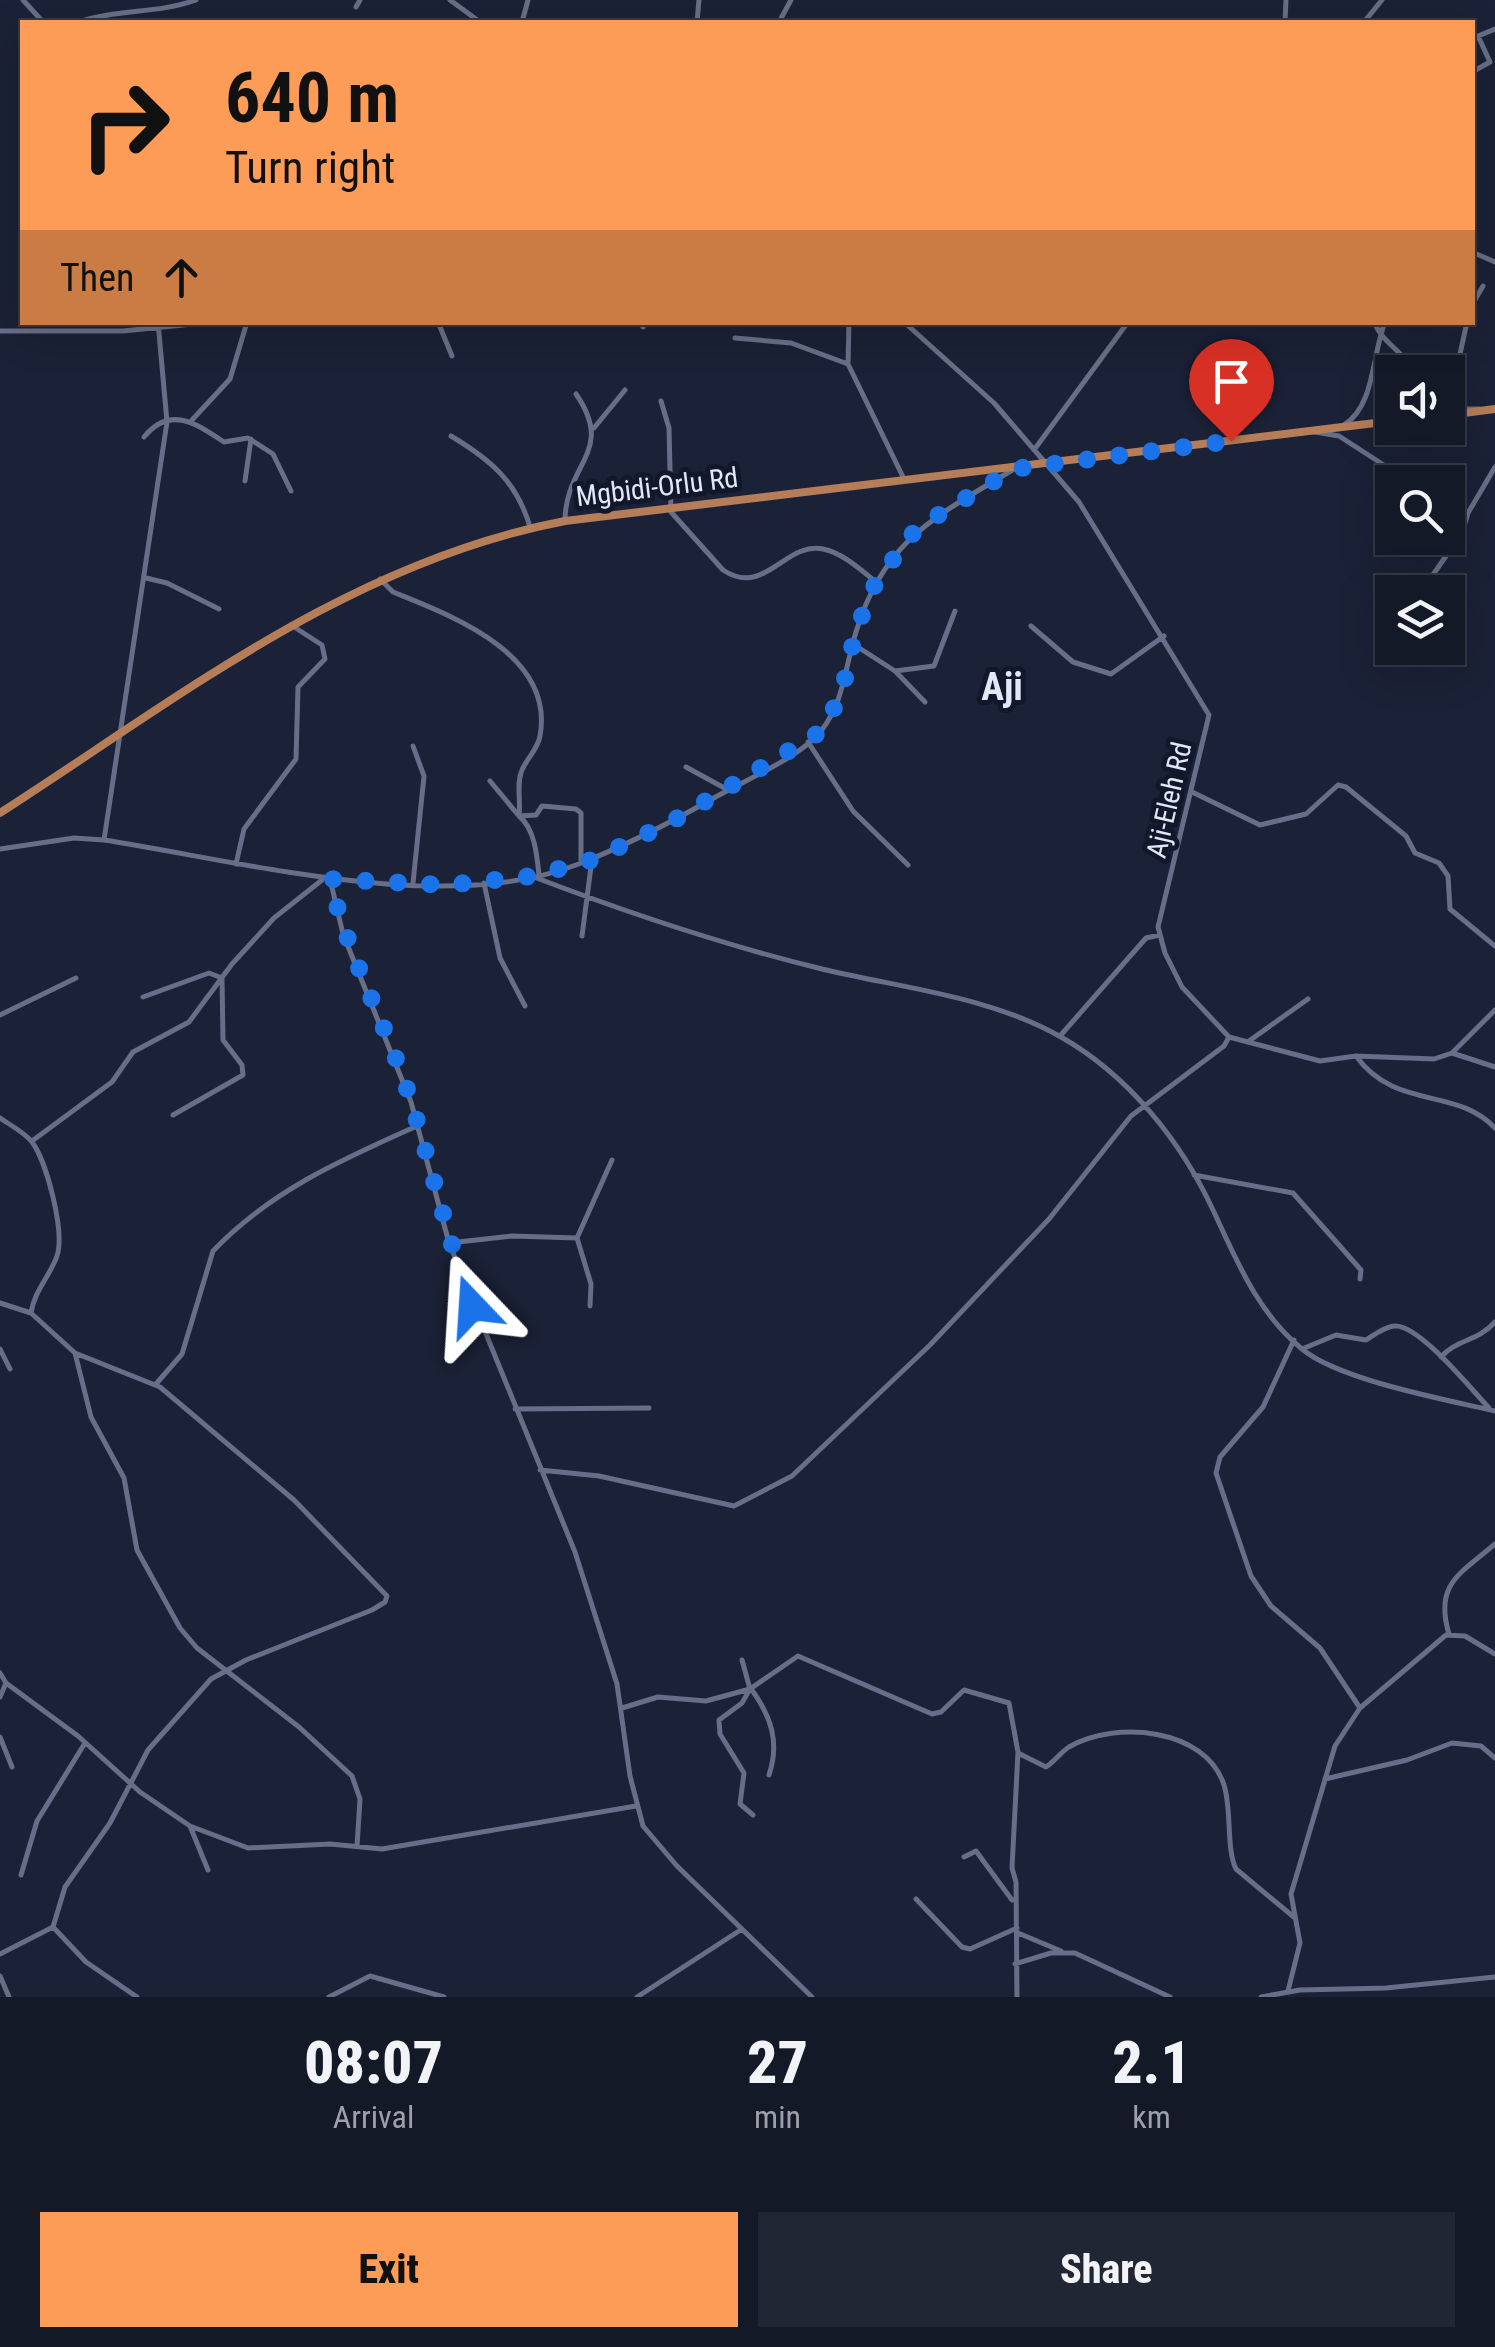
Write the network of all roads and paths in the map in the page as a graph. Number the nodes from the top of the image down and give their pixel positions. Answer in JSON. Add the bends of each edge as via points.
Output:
{"nodes":[{"id":1,"x":23,"y":0,"type":"edge"},
{"id":2,"x":196,"y":0,"type":"edge"},
{"id":3,"x":360,"y":0,"type":"edge"},
{"id":4,"x":450,"y":0,"type":"edge"},
{"id":5,"x":469,"y":0,"type":"edge"},
{"id":6,"x":1382,"y":0,"type":"edge"},
{"id":7,"x":356,"y":7,"type":"dead end"},
{"id":8,"x":465,"y":13,"type":"junction"},
{"id":9,"x":41,"y":20,"type":"edge"},
{"id":10,"x":84,"y":20,"type":"edge"},
{"id":11,"x":477,"y":20,"type":"edge"},
{"id":12,"x":1366,"y":20,"type":"edge"},
{"id":13,"x":1495,"y":29,"type":"edge"},
{"id":14,"x":1475,"y":40,"type":"edge"},
{"id":15,"x":1491,"y":59,"type":"edge"},
{"id":16,"x":1495,"y":70,"type":"edge"},
{"id":17,"x":1483,"y":286,"type":"dead end"},
{"id":18,"x":1475,"y":299,"type":"edge"},
{"id":19,"x":158,"y":325,"type":"edge"},
{"id":20,"x":246,"y":325,"type":"edge"},
{"id":21,"x":439,"y":325,"type":"edge"},
{"id":22,"x":850,"y":325,"type":"edge"},
{"id":23,"x":907,"y":325,"type":"edge"},
{"id":24,"x":1126,"y":325,"type":"edge"},
{"id":25,"x":1375,"y":325,"type":"edge"},
{"id":26,"x":1383,"y":325,"type":"edge"},
{"id":27,"x":1466,"y":325,"type":"edge"},
{"id":28,"x":0,"y":331,"type":"edge"},
{"id":29,"x":735,"y":338,"type":"dead end"},
{"id":30,"x":1379,"y":338,"type":"junction"},
{"id":31,"x":1399,"y":355,"type":"edge"},
{"id":32,"x":1460,"y":355,"type":"edge"},
{"id":33,"x":452,"y":356,"type":"dead end"},
{"id":34,"x":848,"y":364,"type":"junction"},
{"id":35,"x":626,"y":390,"type":"dead end"},
{"id":36,"x":576,"y":394,"type":"dead end"},
{"id":37,"x":661,"y":401,"type":"dead end"},
{"id":38,"x":1493,"y":409,"type":"edge"},
{"id":39,"x":1465,"y":410,"type":"edge"},
{"id":40,"x":192,"y":420,"type":"junction"},
{"id":41,"x":168,"y":422,"type":"junction"},
{"id":42,"x":1375,"y":423,"type":"edge"},
{"id":43,"x":1342,"y":427,"type":"junction"},
{"id":44,"x":594,"y":428,"type":"junction"},
{"id":45,"x":1307,"y":431,"type":"junction"},
{"id":46,"x":451,"y":436,"type":"dead end"},
{"id":47,"x":144,"y":437,"type":"dead end"},
{"id":48,"x":251,"y":439,"type":"junction"},
{"id":49,"x":1034,"y":450,"type":"junction"},
{"id":50,"x":1050,"y":464,"type":"junction"},
{"id":51,"x":1384,"y":465,"type":"edge"},
{"id":52,"x":1495,"y":467,"type":"edge"},
{"id":53,"x":1014,"y":469,"type":"junction"},
{"id":54,"x":904,"y":480,"type":"junction"},
{"id":55,"x":245,"y":481,"type":"dead end"},
{"id":56,"x":290,"y":491,"type":"dead end"},
{"id":57,"x":670,"y":508,"type":"junction"},
{"id":58,"x":565,"y":521,"type":"junction"},
{"id":59,"x":1465,"y":522,"type":"edge"},
{"id":60,"x":530,"y":527,"type":"junction"},
{"id":61,"x":146,"y":578,"type":"junction"},
{"id":62,"x":380,"y":578,"type":"junction"},
{"id":63,"x":876,"y":582,"type":"junction"},
{"id":64,"x":218,"y":608,"type":"dead end"},
{"id":65,"x":954,"y":610,"type":"dead end"},
{"id":66,"x":291,"y":625,"type":"junction"},
{"id":67,"x":1031,"y":626,"type":"dead end"},
{"id":68,"x":1164,"y":636,"type":"junction"},
{"id":69,"x":853,"y":644,"type":"junction"},
{"id":70,"x":895,"y":671,"type":"junction"},
{"id":71,"x":925,"y":702,"type":"dead end"},
{"id":72,"x":120,"y":736,"type":"junction"},
{"id":73,"x":808,"y":742,"type":"junction"},
{"id":74,"x":413,"y":746,"type":"dead end"},
{"id":75,"x":686,"y":767,"type":"dead end"},
{"id":76,"x":490,"y":781,"type":"dead end"},
{"id":77,"x":728,"y":790,"type":"junction"},
{"id":78,"x":1192,"y":792,"type":"junction"},
{"id":79,"x":0,"y":813,"type":"edge"},
{"id":80,"x":520,"y":816,"type":"junction"},
{"id":81,"x":104,"y":840,"type":"junction"},
{"id":82,"x":0,"y":849,"type":"edge"},
{"id":83,"x":592,"y":860,"type":"junction"},
{"id":84,"x":581,"y":862,"type":"junction"},
{"id":85,"x":236,"y":864,"type":"junction"},
{"id":86,"x":908,"y":865,"type":"dead end"},
{"id":87,"x":535,"y":876,"type":"junction"},
{"id":88,"x":328,"y":879,"type":"junction"},
{"id":89,"x":413,"y":883,"type":"junction"},
{"id":90,"x":484,"y":883,"type":"junction"},
{"id":91,"x":587,"y":897,"type":"junction"},
{"id":92,"x":1160,"y":935,"type":"junction"},
{"id":93,"x":582,"y":936,"type":"dead end"},
{"id":94,"x":1495,"y":946,"type":"edge"},
{"id":95,"x":76,"y":978,"type":"dead end"},
{"id":96,"x":222,"y":978,"type":"junction"},
{"id":97,"x":144,"y":997,"type":"dead end"},
{"id":98,"x":1308,"y":999,"type":"dead end"},
{"id":99,"x":525,"y":1006,"type":"dead end"},
{"id":100,"x":1495,"y":1010,"type":"edge"},
{"id":101,"x":0,"y":1016,"type":"edge"},
{"id":102,"x":1060,"y":1036,"type":"junction"},
{"id":103,"x":1229,"y":1038,"type":"junction"},
{"id":104,"x":1248,"y":1040,"type":"junction"},
{"id":105,"x":1452,"y":1053,"type":"junction"},
{"id":106,"x":1356,"y":1056,"type":"junction"},
{"id":107,"x":1495,"y":1067,"type":"edge"},
{"id":108,"x":1145,"y":1106,"type":"junction"},
{"id":109,"x":173,"y":1115,"type":"dead end"},
{"id":110,"x":0,"y":1118,"type":"edge"},
{"id":111,"x":417,"y":1126,"type":"junction"},
{"id":112,"x":1495,"y":1128,"type":"edge"},
{"id":113,"x":32,"y":1141,"type":"junction"},
{"id":114,"x":612,"y":1160,"type":"dead end"},
{"id":115,"x":1194,"y":1175,"type":"junction"},
{"id":116,"x":577,"y":1238,"type":"junction"},
{"id":117,"x":450,"y":1242,"type":"junction"},
{"id":118,"x":1360,"y":1280,"type":"dead end"},
{"id":119,"x":0,"y":1303,"type":"edge"},
{"id":120,"x":590,"y":1306,"type":"dead end"},
{"id":121,"x":31,"y":1313,"type":"junction"},
{"id":122,"x":1495,"y":1322,"type":"edge"},
{"id":123,"x":1294,"y":1340,"type":"junction"},
{"id":124,"x":0,"y":1349,"type":"edge"},
{"id":125,"x":1302,"y":1349,"type":"junction"},
{"id":126,"x":75,"y":1353,"type":"junction"},
{"id":127,"x":1441,"y":1358,"type":"junction"},
{"id":128,"x":10,"y":1369,"type":"dead end"},
{"id":129,"x":156,"y":1384,"type":"junction"},
{"id":130,"x":649,"y":1408,"type":"dead end"},
{"id":131,"x":515,"y":1409,"type":"junction"},
{"id":132,"x":1493,"y":1410,"type":"edge"},
{"id":133,"x":540,"y":1470,"type":"junction"},
{"id":134,"x":1495,"y":1544,"type":"edge"},
{"id":135,"x":1449,"y":1634,"type":"junction"},
{"id":136,"x":1495,"y":1654,"type":"edge"},
{"id":137,"x":742,"y":1660,"type":"dead end"},
{"id":138,"x":225,"y":1670,"type":"junction"},
{"id":139,"x":0,"y":1672,"type":"edge"},
{"id":140,"x":6,"y":1683,"type":"junction"},
{"id":141,"x":750,"y":1689,"type":"junction"},
{"id":142,"x":0,"y":1697,"type":"edge"},
{"id":143,"x":622,"y":1708,"type":"junction"},
{"id":144,"x":1360,"y":1708,"type":"junction"},
{"id":145,"x":0,"y":1737,"type":"edge"},
{"id":146,"x":85,"y":1743,"type":"junction"},
{"id":147,"x":1018,"y":1752,"type":"junction"},
{"id":148,"x":1495,"y":1758,"type":"edge"},
{"id":149,"x":12,"y":1766,"type":"dead end"},
{"id":150,"x":769,"y":1774,"type":"dead end"},
{"id":151,"x":1326,"y":1779,"type":"junction"},
{"id":152,"x":128,"y":1782,"type":"junction"},
{"id":153,"x":636,"y":1806,"type":"junction"},
{"id":154,"x":753,"y":1815,"type":"dead end"},
{"id":155,"x":190,"y":1826,"type":"junction"},
{"id":156,"x":357,"y":1846,"type":"junction"},
{"id":157,"x":964,"y":1857,"type":"dead end"},
{"id":158,"x":208,"y":1870,"type":"dead end"},
{"id":159,"x":21,"y":1875,"type":"dead end"},
{"id":160,"x":916,"y":1899,"type":"dead end"},
{"id":161,"x":1014,"y":1903,"type":"junction"},
{"id":162,"x":1298,"y":1920,"type":"junction"},
{"id":163,"x":53,"y":1927,"type":"junction"},
{"id":164,"x":1017,"y":1927,"type":"junction"},
{"id":165,"x":742,"y":1930,"type":"junction"},
{"id":166,"x":1028,"y":1934,"type":"junction"},
{"id":167,"x":1061,"y":1952,"type":"junction"},
{"id":168,"x":0,"y":1954,"type":"edge"},
{"id":169,"x":1015,"y":1964,"type":"junction"},
{"id":170,"x":0,"y":1976,"type":"edge"},
{"id":171,"x":1495,"y":1977,"type":"edge"},
{"id":172,"x":1288,"y":1991,"type":"junction"},
{"id":173,"x":1301,"y":1993,"type":"edge"},
{"id":174,"x":8,"y":1997,"type":"edge"},
{"id":175,"x":137,"y":1997,"type":"edge"},
{"id":176,"x":330,"y":1997,"type":"edge"},
{"id":177,"x":444,"y":1997,"type":"edge"},
{"id":178,"x":637,"y":1997,"type":"edge"},
{"id":179,"x":812,"y":1997,"type":"edge"},
{"id":180,"x":1017,"y":1997,"type":"edge"},
{"id":181,"x":1170,"y":1997,"type":"edge"},
{"id":182,"x":1261,"y":1997,"type":"edge"}],
"edges":[{"from":1,"to":9,"type":"street"},
{"from":2,"to":10,"type":"street"},
{"from":3,"to":7,"type":"street"},
{"from":4,"to":8,"type":"street"},
{"from":5,"to":8,"type":"street"},
{"from":6,"to":12,"type":"street"},
{"from":8,"to":11,"type":"street"},
{"from":13,"to":14,"type":"street"},
{"from":14,"to":15,"type":"street"},
{"from":15,"to":16,"type":"street"},
{"from":17,"to":18,"type":"street"},
{"from":19,"to":28,"type":"street"},
{"from":19,"to":41,"type":"street"},
{"from":20,"to":40,"type":"street","via":[[230,379]]},
{"from":21,"to":33,"type":"street"},
{"from":22,"to":34,"type":"street"},
{"from":23,"to":49,"type":"street","name":"Aji-Eleh Rd","via":[[973,382]]},
{"from":24,"to":49,"type":"street"},
{"from":25,"to":30,"type":"street"},
{"from":26,"to":30,"type":"street"},
{"from":27,"to":32,"type":"street"},
{"from":29,"to":34,"type":"street","via":[[791,343]]},
{"from":30,"to":31,"type":"street"},
{"from":30,"to":43,"type":"street","via":[[1364,399],[1356,418]]},
{"from":34,"to":54,"type":"street"},
{"from":35,"to":44,"type":"street"},
{"from":36,"to":44,"type":"street"},
{"from":37,"to":57,"type":"street"},
{"from":38,"to":39,"type":"main road"},
{"from":40,"to":41,"type":"street"},
{"from":40,"to":48,"type":"street","via":[[224,442]]},
{"from":41,"to":47,"type":"street"},
{"from":41,"to":61,"type":"street"},
{"from":42,"to":43,"type":"main road","name":"Mgbidi-Orlu Rd"},
{"from":43,"to":45,"type":"main road","name":"Mgbidi-Orlu Rd"},
{"from":44,"to":58,"type":"street","via":[[571,480]]},
{"from":45,"to":50,"type":"main road","name":"Mgbidi-Orlu Rd"},
{"from":45,"to":51,"type":"street","via":[[1339,436]]},
{"from":46,"to":60,"type":"street","via":[[508,480]]},
{"from":48,"to":55,"type":"street"},
{"from":48,"to":56,"type":"street","via":[[273,454]]},
{"from":49,"to":50,"type":"street","name":"Aji-Eleh Rd"},
{"from":50,"to":53,"type":"main road","name":"Mgbidi-Orlu Rd"},
{"from":50,"to":68,"type":"street","name":"Aji-Eleh Rd"},
{"from":52,"to":59,"type":"street"},
{"from":53,"to":54,"type":"main road","name":"Mgbidi-Orlu Rd"},
{"from":53,"to":63,"type":"street","via":[[917,528]]},
{"from":54,"to":57,"type":"main road","name":"Mgbidi-Orlu Rd"},
{"from":57,"to":58,"type":"main road","name":"Mgbidi-Orlu Rd"},
{"from":57,"to":63,"type":"street","via":[[732,576],[756,578],[803,551],[822,548]]},
{"from":58,"to":60,"type":"main road","name":"Mgbidi-Orlu Rd"},
{"from":60,"to":62,"type":"main road","name":"Mgbidi-Orlu Rd"},
{"from":61,"to":64,"type":"street"},
{"from":61,"to":72,"type":"street"},
{"from":62,"to":66,"type":"main road","name":"Mgbidi-Orlu Rd"},
{"from":62,"to":80,"type":"street","via":[[392,592],[496,643],[523,664],[541,734],[521,772]]},
{"from":63,"to":69,"type":"street"},
{"from":65,"to":70,"type":"street","via":[[934,666]]},
{"from":66,"to":72,"type":"main road","name":"Mgbidi-Orlu Rd"},
{"from":66,"to":85,"type":"street","via":[[322,645],[325,658],[298,687],[296,758],[244,829]]},
{"from":67,"to":68,"type":"street","via":[[1073,662],[1103,674],[1116,672]]},
{"from":68,"to":78,"type":"street","name":"Aji-Eleh Rd","via":[[1209,715]]},
{"from":69,"to":70,"type":"street"},
{"from":69,"to":73,"type":"street","via":[[841,696]]},
{"from":70,"to":71,"type":"street"},
{"from":72,"to":79,"type":"main road","name":"Mgbidi-Orlu Rd"},
{"from":72,"to":81,"type":"street"},
{"from":73,"to":77,"type":"street"},
{"from":73,"to":86,"type":"street","via":[[854,811]]},
{"from":74,"to":89,"type":"street","via":[[424,776]]},
{"from":75,"to":77,"type":"street"},
{"from":76,"to":80,"type":"street"},
{"from":77,"to":83,"type":"street"},
{"from":78,"to":92,"type":"street","name":"Aji-Eleh Rd"},
{"from":78,"to":94,"type":"street","via":[[1260,825],[1306,814],[1338,785],[1346,787],[1416,852],[1439,863],[1448,876],[1450,909]]},
{"from":80,"to":84,"type":"street","via":[[542,806],[576,808]]},
{"from":80,"to":87,"type":"street","via":[[537,852]]},
{"from":81,"to":82,"type":"street","via":[[63,838]]},
{"from":81,"to":85,"type":"street"},
{"from":83,"to":84,"type":"street"},
{"from":83,"to":91,"type":"street"},
{"from":84,"to":87,"type":"street"},
{"from":85,"to":88,"type":"street"},
{"from":87,"to":90,"type":"street"},
{"from":87,"to":91,"type":"street"},
{"from":88,"to":89,"type":"street"},
{"from":88,"to":96,"type":"street","via":[[274,918]]},
{"from":88,"to":111,"type":"street"},
{"from":89,"to":90,"type":"street"},
{"from":90,"to":99,"type":"street","via":[[500,958]]},
{"from":91,"to":93,"type":"street"},
{"from":91,"to":102,"type":"street","via":[[647,921],[799,963],[989,1008]]},
{"from":92,"to":102,"type":"street","via":[[1146,938]]},
{"from":92,"to":103,"type":"street","via":[[1182,987]]},
{"from":95,"to":101,"type":"street"},
{"from":96,"to":97,"type":"street","via":[[209,972]]},
{"from":96,"to":109,"type":"street","via":[[223,1040],[243,1075]]},
{"from":96,"to":113,"type":"street","via":[[189,1022],[133,1052],[112,1082]]},
{"from":98,"to":104,"type":"street"},
{"from":100,"to":105,"type":"street"},
{"from":102,"to":108,"type":"street"},
{"from":103,"to":104,"type":"street"},
{"from":103,"to":108,"type":"street"},
{"from":104,"to":106,"type":"street","via":[[1320,1061]]},
{"from":105,"to":106,"type":"street","via":[[1434,1059]]},
{"from":105,"to":107,"type":"street"},
{"from":106,"to":112,"type":"street","via":[[1380,1083],[1469,1108]]},
{"from":108,"to":115,"type":"street"},
{"from":108,"to":133,"type":"street","via":[[930,1345],[792,1476],[734,1506]]},
{"from":110,"to":113,"type":"street"},
{"from":111,"to":117,"type":"street"},
{"from":111,"to":129,"type":"street","via":[[277,1196],[224,1240],[213,1252],[182,1354]]},
{"from":113,"to":121,"type":"street","via":[[48,1177],[60,1236]]},
{"from":114,"to":116,"type":"street"},
{"from":115,"to":118,"type":"street","via":[[1293,1193],[1361,1270]]},
{"from":115,"to":123,"type":"street","via":[[1241,1273]]},
{"from":116,"to":117,"type":"street"},
{"from":116,"to":120,"type":"street","via":[[592,1284]]},
{"from":117,"to":131,"type":"street"},
{"from":119,"to":121,"type":"street"},
{"from":121,"to":126,"type":"street"},
{"from":122,"to":127,"type":"street","via":[[1484,1335],[1451,1345]]},
{"from":123,"to":125,"type":"street"},
{"from":123,"to":144,"type":"street","via":[[1263,1407],[1220,1457],[1216,1473],[1251,1576],[1271,1606],[1320,1648]]},
{"from":124,"to":128,"type":"street"},
{"from":125,"to":127,"type":"street","via":[[1336,1335],[1366,1340],[1402,1326]]},
{"from":125,"to":132,"type":"street","via":[[1411,1392]]},
{"from":126,"to":129,"type":"street"},
{"from":126,"to":138,"type":"street","via":[[91,1417],[124,1478],[144,1565],[189,1640]]},
{"from":127,"to":132,"type":"street"},
{"from":129,"to":138,"type":"street","via":[[294,1500],[386,1596],[372,1610]]},
{"from":130,"to":131,"type":"street"},
{"from":131,"to":133,"type":"street"},
{"from":133,"to":143,"type":"street","via":[[575,1552]]},
{"from":134,"to":135,"type":"street","via":[[1448,1588],[1442,1602]]},
{"from":135,"to":136,"type":"street"},
{"from":135,"to":144,"type":"street"},
{"from":137,"to":141,"type":"street"},
{"from":138,"to":152,"type":"street","via":[[148,1750]]},
{"from":138,"to":156,"type":"street","via":[[352,1776],[360,1799]]},
{"from":139,"to":140,"type":"street"},
{"from":140,"to":142,"type":"street"},
{"from":140,"to":146,"type":"street"},
{"from":141,"to":143,"type":"street","via":[[706,1701],[658,1697]]},
{"from":141,"to":147,"type":"street","via":[[798,1656],[932,1714],[961,1691],[978,1692],[1012,1706]]},
{"from":141,"to":150,"type":"street","via":[[770,1717],[776,1755]]},
{"from":141,"to":154,"type":"street","via":[[719,1720],[720,1734],[744,1773],[740,1804]]},
{"from":143,"to":153,"type":"street"},
{"from":144,"to":151,"type":"street","via":[[1342,1729]]},
{"from":145,"to":149,"type":"street"},
{"from":146,"to":152,"type":"street"},
{"from":146,"to":159,"type":"street","via":[[37,1822]]},
{"from":147,"to":161,"type":"street"},
{"from":147,"to":162,"type":"street","via":[[1046,1767],[1069,1747],[1093,1739],[1158,1734],[1186,1742],[1220,1773],[1236,1869]]},
{"from":148,"to":151,"type":"street","via":[[1481,1746],[1452,1743]]},
{"from":151,"to":162,"type":"street","via":[[1291,1894]]},
{"from":152,"to":155,"type":"street"},
{"from":152,"to":163,"type":"street","via":[[110,1822],[65,1886]]},
{"from":153,"to":156,"type":"street","via":[[382,1849]]},
{"from":153,"to":165,"type":"street","via":[[662,1850]]},
{"from":155,"to":156,"type":"street","via":[[248,1848]]},
{"from":155,"to":158,"type":"street"},
{"from":157,"to":161,"type":"street","via":[[976,1852]]},
{"from":160,"to":164,"type":"street","via":[[962,1947]]},
{"from":161,"to":164,"type":"street"},
{"from":162,"to":172,"type":"street","via":[[1300,1943]]},
{"from":163,"to":168,"type":"street"},
{"from":163,"to":175,"type":"street","via":[[86,1962]]},
{"from":164,"to":166,"type":"street"},
{"from":164,"to":166,"type":"street"},
{"from":164,"to":169,"type":"street"},
{"from":165,"to":178,"type":"street"},
{"from":165,"to":179,"type":"street"},
{"from":166,"to":167,"type":"street"},
{"from":167,"to":169,"type":"street"},
{"from":167,"to":181,"type":"street"},
{"from":169,"to":180,"type":"street"},
{"from":170,"to":174,"type":"street"},
{"from":171,"to":173,"type":"street"},
{"from":172,"to":173,"type":"street"},
{"from":172,"to":182,"type":"street"},
{"from":176,"to":177,"type":"street","via":[[370,1976]]}]}
